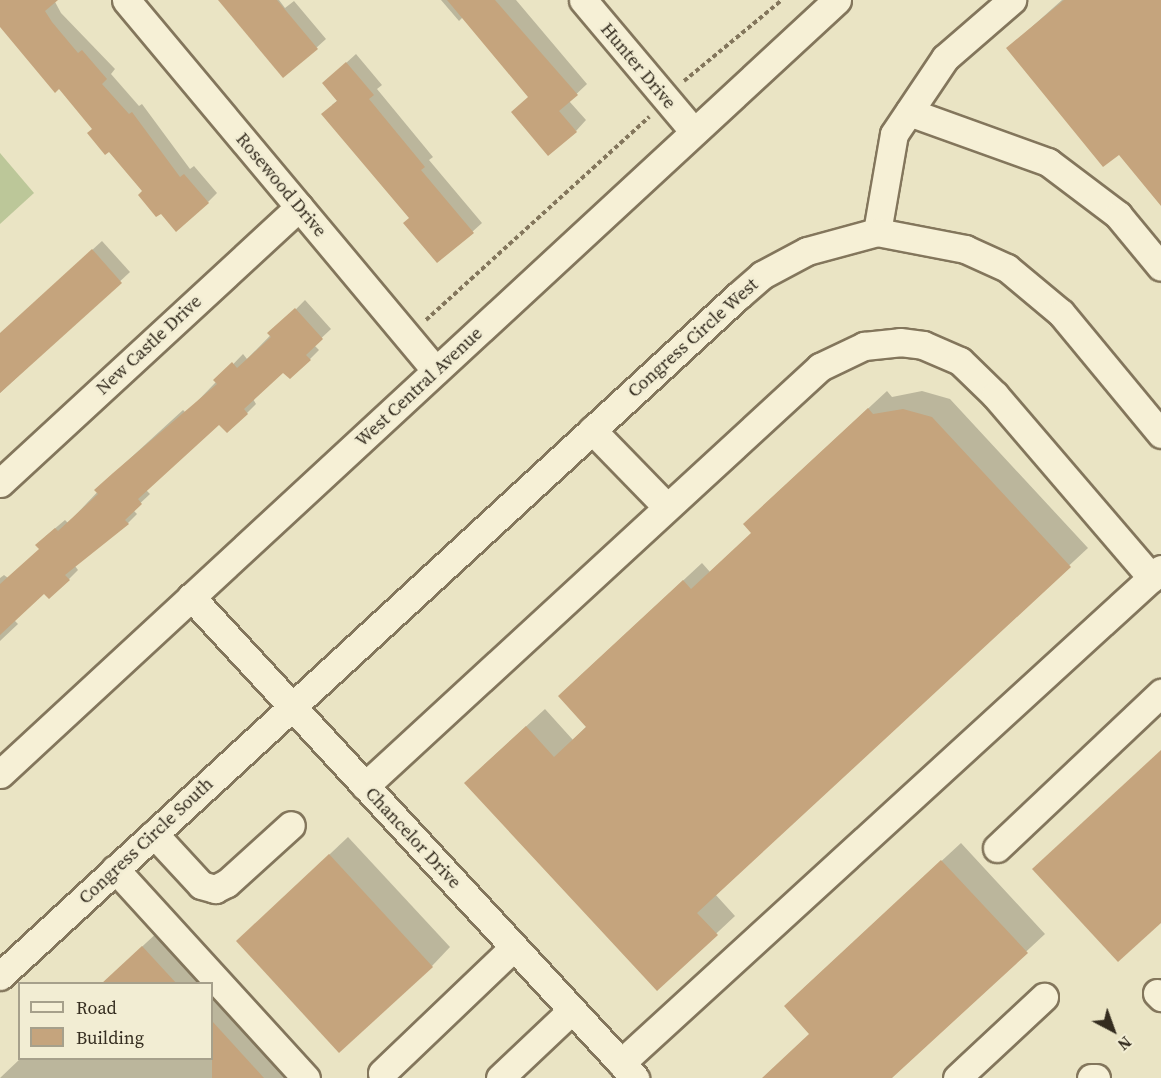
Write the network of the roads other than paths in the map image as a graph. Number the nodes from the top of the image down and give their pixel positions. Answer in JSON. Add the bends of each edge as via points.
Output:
{"nodes":[{"id":1,"x":126,"y":0,"type":"edge"},
{"id":2,"x":583,"y":0,"type":"edge"},
{"id":3,"x":837,"y":0,"type":"edge"},
{"id":4,"x":1012,"y":0,"type":"edge"},
{"id":5,"x":909,"y":112,"type":"junction"},
{"id":6,"x":694,"y":132,"type":"junction"},
{"id":7,"x":299,"y":207,"type":"junction"},
{"id":8,"x":877,"y":232,"type":"junction"},
{"id":9,"x":1161,"y":267,"type":"edge"},
{"id":10,"x":436,"y":371,"type":"junction"},
{"id":11,"x":592,"y":430,"type":"junction"},
{"id":12,"x":1161,"y":434,"type":"edge"},
{"id":13,"x":0,"y":483,"type":"edge"},
{"id":14,"x":667,"y":507,"type":"junction"},
{"id":15,"x":1156,"y":573,"type":"edge"},
{"id":16,"x":191,"y":597,"type":"junction"},
{"id":17,"x":1161,"y":693,"type":"edge"},
{"id":18,"x":292,"y":706,"type":"junction"},
{"id":19,"x":0,"y":774,"type":"edge"},
{"id":20,"x":365,"y":786,"type":"junction"},
{"id":21,"x":291,"y":825,"type":"dead end"},
{"id":22,"x":154,"y":834,"type":"junction"},
{"id":23,"x":997,"y":848,"type":"dead end"},
{"id":24,"x":115,"y":869,"type":"junction"},
{"id":25,"x":514,"y":947,"type":"junction"},
{"id":26,"x":0,"y":976,"type":"edge"},
{"id":27,"x":1044,"y":997,"type":"dead end"},
{"id":28,"x":572,"y":1010,"type":"junction"},
{"id":29,"x":628,"y":1070,"type":"edge"},
{"id":30,"x":382,"y":1073,"type":"dead end"},
{"id":31,"x":306,"y":1078,"type":"edge"},
{"id":32,"x":500,"y":1078,"type":"edge"},
{"id":33,"x":957,"y":1078,"type":"edge"},
{"id":34,"x":1091,"y":1078,"type":"edge"},
{"id":35,"x":1096,"y":1078,"type":"edge"}],
"edges":[{"from":1,"to":7,"type":"street","name":"Rosewood Drive"},
{"from":2,"to":6,"type":"street","name":"Hunter Drive"},
{"from":3,"to":6,"type":"street","name":"West Central Avenue"},
{"from":4,"to":5,"type":"street","via":[[945,58]]},
{"from":5,"to":8,"type":"street","via":[[894,134]]},
{"from":5,"to":9,"type":"street","via":[[1048,162],[1118,215]]},
{"from":6,"to":10,"type":"street","name":"West Central Avenue"},
{"from":7,"to":10,"type":"street","name":"Rosewood Drive"},
{"from":7,"to":13,"type":"street","name":"New Castle Drive"},
{"from":8,"to":11,"type":"street","name":"Congress Circle West","via":[[807,251],[762,275]]},
{"from":8,"to":12,"type":"street","name":"Congress Circle West","via":[[965,249],[1007,268],[1062,313]]},
{"from":10,"to":16,"type":"street","name":"West Central Avenue"},
{"from":11,"to":14,"type":"street"},
{"from":11,"to":18,"type":"street","name":"Congress Circle West"},
{"from":14,"to":15,"type":"street","via":[[820,368],[864,346],[900,342],[923,345],[960,361],[1002,402]]},
{"from":14,"to":20,"type":"street"},
{"from":15,"to":29,"type":"street"},
{"from":16,"to":18,"type":"street","name":"Chancelor Drive"},
{"from":16,"to":19,"type":"street","name":"West Central Avenue"},
{"from":17,"to":23,"type":"street"},
{"from":18,"to":20,"type":"street","name":"Chancelor Drive"},
{"from":18,"to":22,"type":"street","name":"Congress Circle South"},
{"from":20,"to":25,"type":"street","name":"Chancelor Drive"},
{"from":21,"to":22,"type":"street","via":[[227,883],[215,889],[201,885]]},
{"from":22,"to":24,"type":"street","name":"Congress Circle South"},
{"from":24,"to":26,"type":"street","name":"Congress Circle South"},
{"from":24,"to":31,"type":"street"},
{"from":25,"to":28,"type":"street","name":"Chancelor Drive"},
{"from":25,"to":30,"type":"street"},
{"from":27,"to":33,"type":"street"},
{"from":28,"to":29,"type":"street","name":"Chancelor Drive"},
{"from":28,"to":32,"type":"street"},
{"from":34,"to":35,"type":"street"}]}
